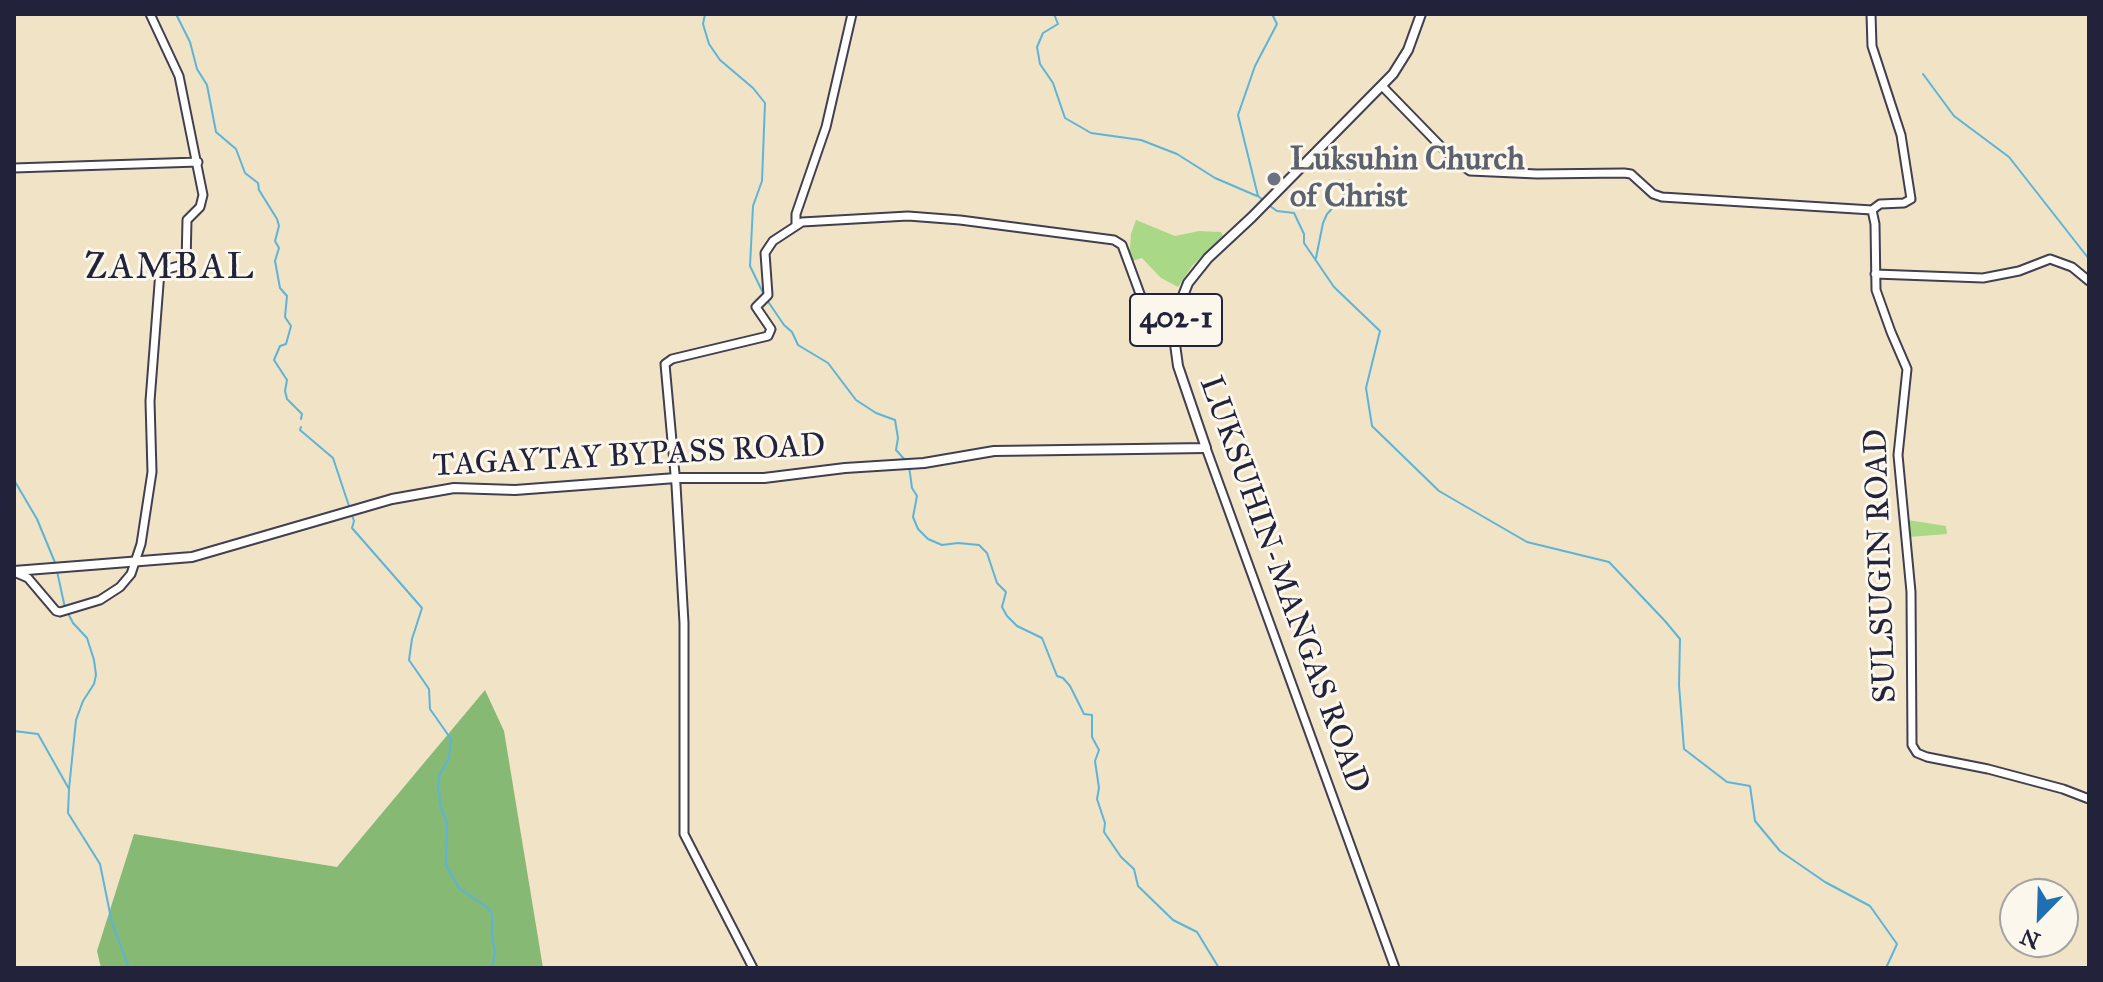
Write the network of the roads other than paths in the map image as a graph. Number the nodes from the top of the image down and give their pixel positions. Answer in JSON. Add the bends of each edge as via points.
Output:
{"nodes":[{"id":1,"x":150,"y":14,"type":"edge"},
{"id":2,"x":852,"y":14,"type":"edge"},
{"id":3,"x":1421,"y":14,"type":"edge"},
{"id":4,"x":1871,"y":14,"type":"edge"},
{"id":5,"x":1382,"y":86,"type":"junction"},
{"id":6,"x":198,"y":162,"type":"junction"},
{"id":7,"x":14,"y":168,"type":"edge"},
{"id":8,"x":1872,"y":210,"type":"junction"},
{"id":9,"x":796,"y":224,"type":"junction"},
{"id":10,"x":1875,"y":274,"type":"junction"},
{"id":11,"x":2089,"y":281,"type":"edge"},
{"id":12,"x":1177,"y":311,"type":"junction"},
{"id":13,"x":1206,"y":448,"type":"junction"},
{"id":14,"x":676,"y":478,"type":"junction"},
{"id":15,"x":136,"y":561,"type":"junction"},
{"id":16,"x":14,"y":572,"type":"edge"},
{"id":17,"x":2089,"y":799,"type":"edge"},
{"id":18,"x":753,"y":968,"type":"edge"},
{"id":19,"x":1395,"y":968,"type":"edge"}],
"edges":[{"from":1,"to":6,"type":"street","via":[[179,76]]},
{"from":2,"to":9,"type":"street"},
{"from":3,"to":5,"type":"main road","name":"LUKSUHIN-MANGAS ROAD","number":"402-1","via":[[1408,50]]},
{"from":4,"to":8,"type":"street","via":[[1872,46],[1901,135],[1911,199]]},
{"from":5,"to":8,"type":"street","via":[[1470,171],[1624,173],[1662,197]]},
{"from":5,"to":12,"type":"main road","name":"LUKSUHIN-MANGAS ROAD","number":"402-1","via":[[1197,270]]},
{"from":6,"to":7,"type":"street"},
{"from":6,"to":15,"type":"street","via":[[202,204],[187,220],[186,264],[160,271],[150,401],[152,472]]},
{"from":8,"to":10,"type":"street","name":"SULSUGIN ROAD"},
{"from":9,"to":12,"type":"street","via":[[908,216],[1114,240],[1122,245],[1143,302]]},
{"from":9,"to":14,"type":"street","via":[[765,253],[768,295],[757,311],[771,329],[768,336],[665,364]]},
{"from":10,"to":11,"type":"street","via":[[1983,278],[2050,259]]},
{"from":10,"to":17,"type":"street","name":"SULSUGIN ROAD","via":[[1876,290],[1907,369],[1898,455],[1911,592],[1912,745],[1927,757]]},
{"from":12,"to":13,"type":"main road","name":"LUKSUHIN-MANGAS ROAD","number":"402-1","via":[[1178,366]]},
{"from":13,"to":14,"type":"main road","name":"TAGAYTAY BYPASS ROAD","via":[[994,451],[764,478]]},
{"from":13,"to":19,"type":"street","name":"LUKSUHIN-MANGAS ROAD","number":"402-1"},
{"from":14,"to":15,"type":"main road","name":"TAGAYTAY BYPASS ROAD","via":[[515,490],[454,488],[409,495],[192,557]]},
{"from":14,"to":18,"type":"street","via":[[684,623],[684,834]]},
{"from":15,"to":16,"type":"main road","name":"TAGAYTAY BYPASS ROAD"},
{"from":15,"to":16,"type":"street","via":[[114,592],[57,612],[30,580]]}]}
